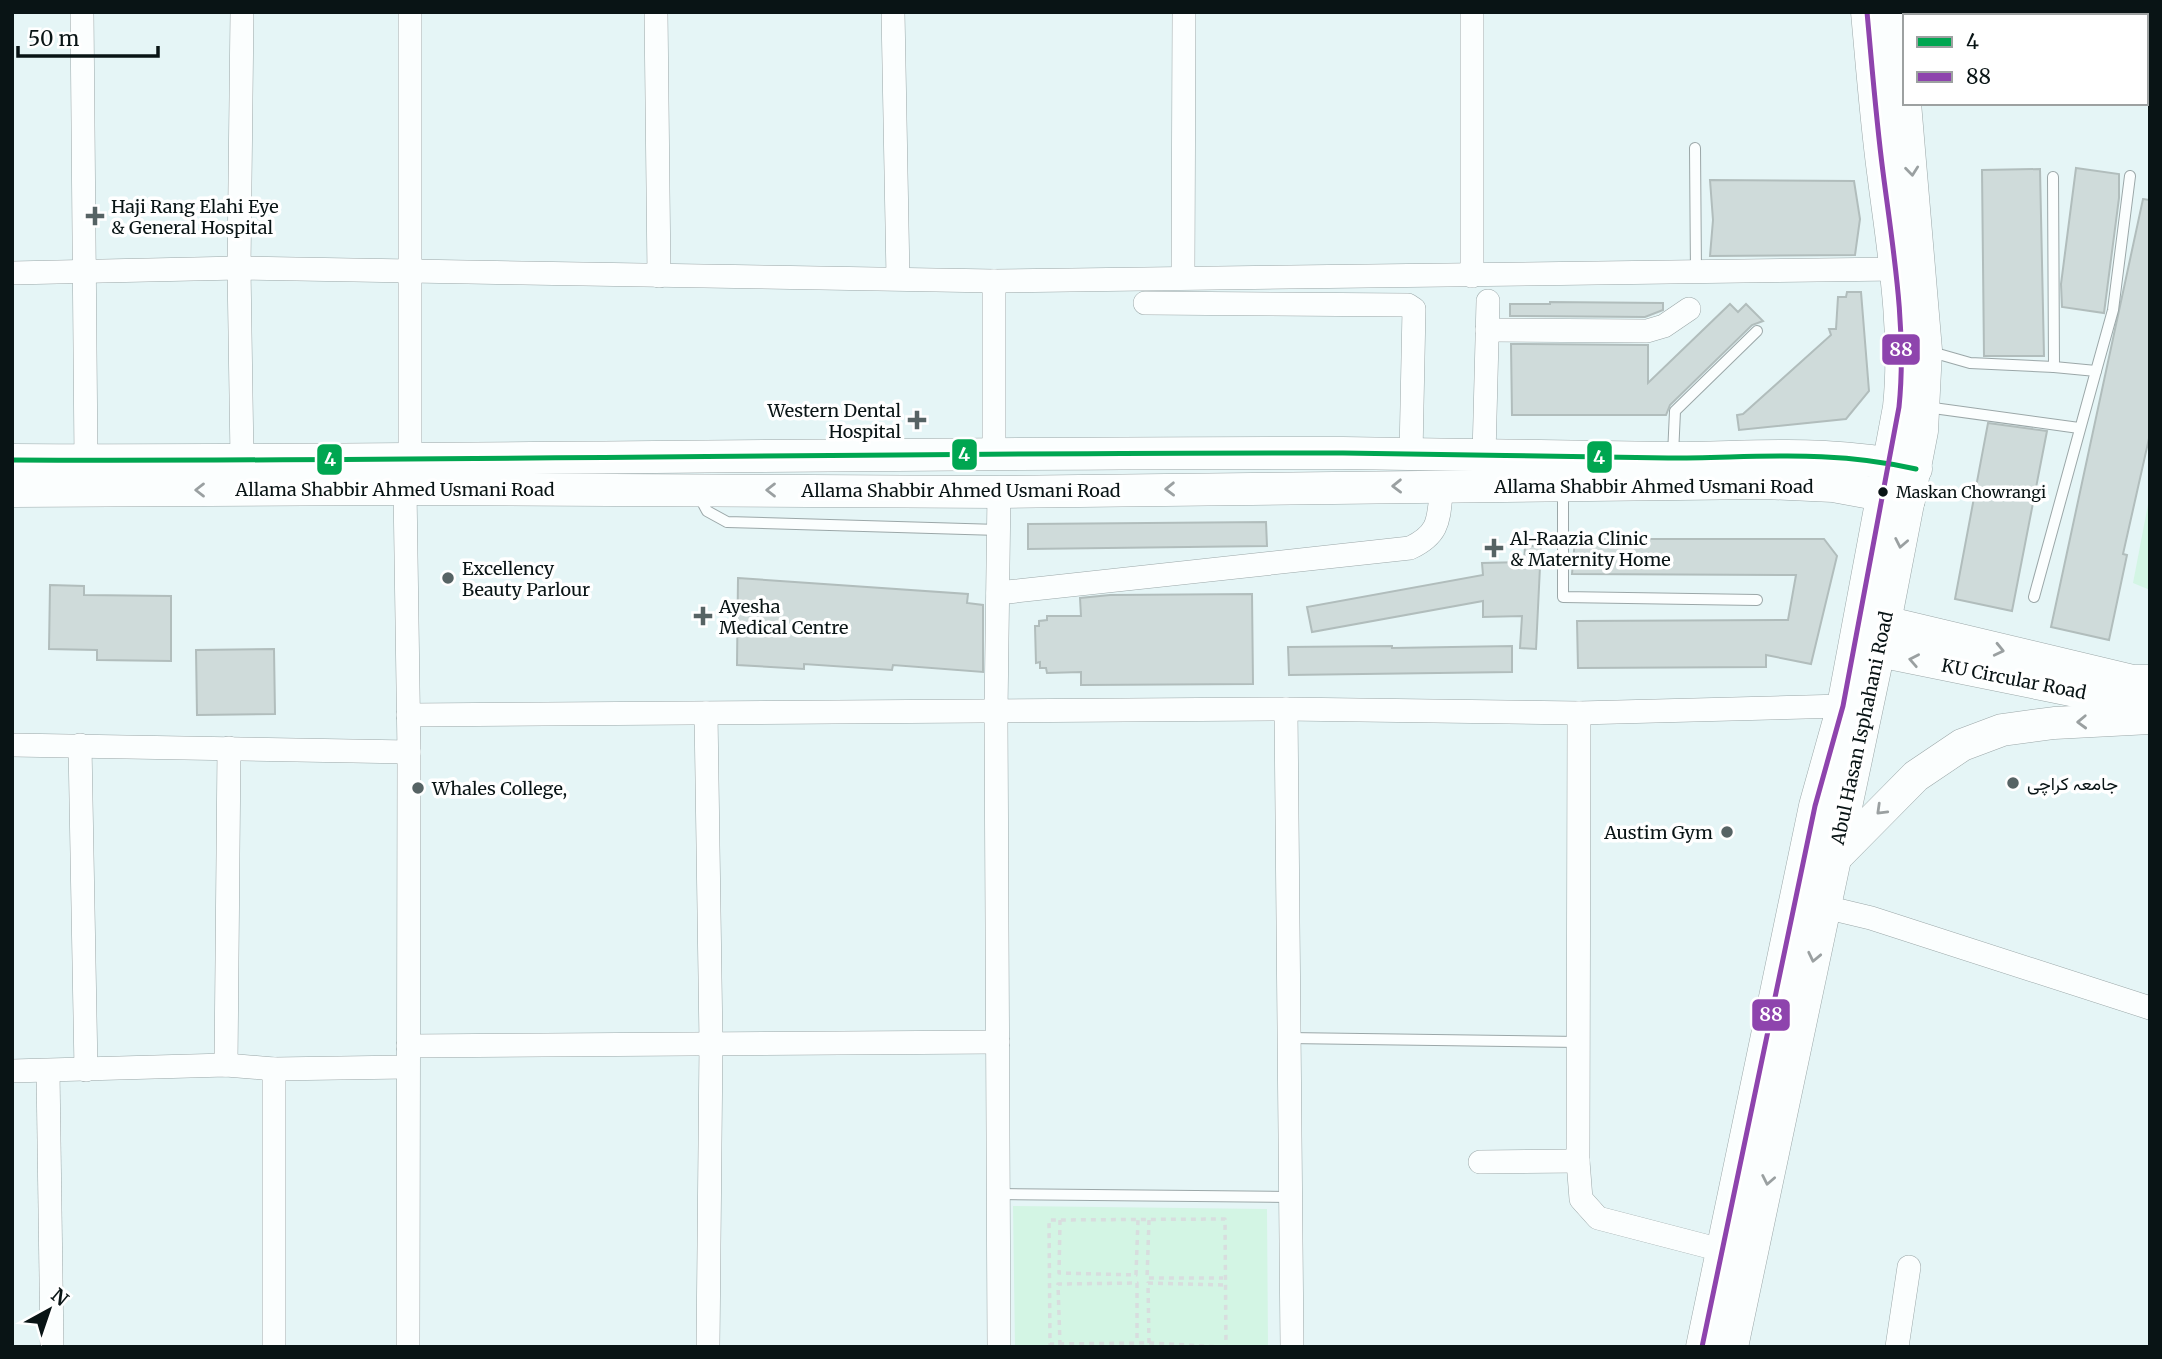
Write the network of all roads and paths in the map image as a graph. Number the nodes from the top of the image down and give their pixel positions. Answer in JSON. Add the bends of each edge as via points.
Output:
{"nodes":[{"id":1,"x":82,"y":12,"type":"edge"},
{"id":2,"x":242,"y":12,"type":"edge"},
{"id":3,"x":410,"y":12,"type":"edge"},
{"id":4,"x":656,"y":12,"type":"edge"},
{"id":5,"x":893,"y":12,"type":"edge"},
{"id":6,"x":1184,"y":12,"type":"edge"},
{"id":7,"x":1472,"y":12,"type":"edge"},
{"id":8,"x":1867,"y":12,"type":"edge"},
{"id":9,"x":1897,"y":12,"type":"edge"},
{"id":10,"x":1903,"y":79,"type":"edge"},
{"id":11,"x":1905,"y":105,"type":"edge"},
{"id":12,"x":1695,"y":148,"type":"dead end"},
{"id":13,"x":2130,"y":176,"type":"dead end"},
{"id":14,"x":2053,"y":177,"type":"dead end"},
{"id":15,"x":239,"y":268,"type":"junction"},
{"id":16,"x":1897,"y":269,"type":"junction"},
{"id":17,"x":87,"y":271,"type":"junction"},
{"id":18,"x":410,"y":273,"type":"junction"},
{"id":19,"x":12,"y":274,"type":"edge"},
{"id":20,"x":1696,"y":274,"type":"junction"},
{"id":21,"x":660,"y":276,"type":"junction"},
{"id":22,"x":1472,"y":276,"type":"junction"},
{"id":23,"x":1183,"y":277,"type":"junction"},
{"id":24,"x":898,"y":278,"type":"junction"},
{"id":25,"x":993,"y":281,"type":"junction"},
{"id":26,"x":1488,"y":301,"type":"dead end"},
{"id":27,"x":1145,"y":303,"type":"dead end"},
{"id":28,"x":1689,"y":309,"type":"dead end"},
{"id":29,"x":1487,"y":330,"type":"junction"},
{"id":30,"x":1757,"y":331,"type":"dead end"},
{"id":31,"x":1926,"y":350,"type":"junction"},
{"id":32,"x":2054,"y":367,"type":"junction"},
{"id":33,"x":2096,"y":371,"type":"junction"},
{"id":34,"x":1925,"y":407,"type":"junction"},
{"id":35,"x":2079,"y":428,"type":"junction"},
{"id":36,"x":994,"y":453,"type":"junction"},
{"id":37,"x":1411,"y":454,"type":"junction"},
{"id":38,"x":1484,"y":455,"type":"junction"},
{"id":39,"x":1673,"y":458,"type":"junction"},
{"id":40,"x":242,"y":459,"type":"junction"},
{"id":41,"x":12,"y":460,"type":"edge"},
{"id":42,"x":86,"y":460,"type":"junction"},
{"id":43,"x":407,"y":474,"type":"junction"},
{"id":44,"x":1900,"y":481,"type":"junction"},
{"id":45,"x":1442,"y":485,"type":"junction"},
{"id":46,"x":1563,"y":487,"type":"junction"},
{"id":47,"x":696,"y":490,"type":"junction"},
{"id":48,"x":12,"y":491,"type":"edge"},
{"id":49,"x":999,"y":492,"type":"junction"},
{"id":50,"x":999,"y":530,"type":"junction"},
{"id":51,"x":998,"y":593,"type":"junction"},
{"id":52,"x":2035,"y":597,"type":"dead end"},
{"id":53,"x":1757,"y":600,"type":"dead end"},
{"id":54,"x":1882,"y":637,"type":"junction"},
{"id":55,"x":2150,"y":681,"type":"edge"},
{"id":56,"x":1843,"y":706,"type":"junction"},
{"id":57,"x":2150,"y":706,"type":"edge"},
{"id":58,"x":1286,"y":709,"type":"junction"},
{"id":59,"x":706,"y":713,"type":"junction"},
{"id":60,"x":996,"y":713,"type":"junction"},
{"id":61,"x":1579,"y":713,"type":"junction"},
{"id":62,"x":408,"y":715,"type":"junction"},
{"id":63,"x":2150,"y":718,"type":"edge"},
{"id":64,"x":12,"y":745,"type":"edge"},
{"id":65,"x":80,"y":745,"type":"junction"},
{"id":66,"x":229,"y":748,"type":"junction"},
{"id":67,"x":409,"y":752,"type":"junction"},
{"id":68,"x":1835,"y":858,"type":"junction"},
{"id":69,"x":1825,"y":907,"type":"junction"},
{"id":70,"x":2150,"y":1008,"type":"edge"},
{"id":71,"x":1288,"y":1038,"type":"junction"},
{"id":72,"x":998,"y":1042,"type":"junction"},
{"id":73,"x":1578,"y":1042,"type":"junction"},
{"id":74,"x":710,"y":1043,"type":"junction"},
{"id":75,"x":407,"y":1056,"type":"junction"},
{"id":76,"x":226,"y":1065,"type":"junction"},
{"id":77,"x":274,"y":1069,"type":"junction"},
{"id":78,"x":86,"y":1070,"type":"junction"},
{"id":79,"x":12,"y":1071,"type":"edge"},
{"id":80,"x":48,"y":1071,"type":"junction"},
{"id":81,"x":1578,"y":1161,"type":"junction"},
{"id":82,"x":1480,"y":1162,"type":"dead end"},
{"id":83,"x":998,"y":1194,"type":"junction"},
{"id":84,"x":1290,"y":1197,"type":"junction"},
{"id":85,"x":1138,"y":1219,"type":"junction"},
{"id":86,"x":1060,"y":1220,"type":"junction"},
{"id":87,"x":1149,"y":1220,"type":"junction"},
{"id":88,"x":1721,"y":1250,"type":"junction"},
{"id":89,"x":1909,"y":1267,"type":"dead end"},
{"id":90,"x":1224,"y":1278,"type":"junction"},
{"id":91,"x":1225,"y":1285,"type":"junction"},
{"id":92,"x":1137,"y":1343,"type":"junction"},
{"id":93,"x":1149,"y":1343,"type":"junction"},
{"id":94,"x":1060,"y":1345,"type":"junction"},
{"id":95,"x":52,"y":1347,"type":"edge"},
{"id":96,"x":274,"y":1347,"type":"edge"},
{"id":97,"x":408,"y":1347,"type":"edge"},
{"id":98,"x":708,"y":1347,"type":"edge"},
{"id":99,"x":999,"y":1347,"type":"edge"},
{"id":100,"x":1225,"y":1347,"type":"edge"},
{"id":101,"x":1292,"y":1347,"type":"edge"},
{"id":102,"x":1702,"y":1347,"type":"edge"},
{"id":103,"x":1732,"y":1347,"type":"edge"},
{"id":104,"x":1897,"y":1347,"type":"edge"}],
"edges":[{"from":1,"to":17,"type":"street"},
{"from":2,"to":15,"type":"street"},
{"from":3,"to":18,"type":"street"},
{"from":4,"to":21,"type":"street"},
{"from":5,"to":24,"type":"street"},
{"from":6,"to":23,"type":"street"},
{"from":7,"to":22,"type":"street"},
{"from":8,"to":16,"type":"main road","name":"Abul Hasan Isphahani Road"},
{"from":9,"to":10,"type":"main road","name":"Abul Hasan Isphahani Road"},
{"from":11,"to":31,"type":"main road","name":"Abul Hasan Isphahani Road","one_way":true},
{"from":12,"to":20,"type":"lane"},
{"from":13,"to":33,"type":"lane","via":[[2113,310]]},
{"from":14,"to":32,"type":"lane"},
{"from":15,"to":17,"type":"street"},
{"from":15,"to":18,"type":"street"},
{"from":15,"to":40,"type":"street"},
{"from":16,"to":20,"type":"street"},
{"from":16,"to":44,"type":"main road","name":"Abul Hasan Isphahani Road"},
{"from":17,"to":19,"type":"street"},
{"from":17,"to":42,"type":"street"},
{"from":18,"to":21,"type":"street"},
{"from":18,"to":43,"type":"street"},
{"from":20,"to":22,"type":"street"},
{"from":21,"to":24,"type":"street"},
{"from":22,"to":23,"type":"street"},
{"from":23,"to":25,"type":"street"},
{"from":24,"to":25,"type":"street"},
{"from":25,"to":36,"type":"street"},
{"from":26,"to":29,"type":"street"},
{"from":27,"to":37,"type":"street","via":[[1408,304],[1414,309]]},
{"from":28,"to":29,"type":"street","via":[[1647,331]]},
{"from":29,"to":38,"type":"street"},
{"from":30,"to":39,"type":"lane","via":[[1675,411]]},
{"from":31,"to":32,"type":"lane","via":[[1970,363]]},
{"from":31,"to":34,"type":"main road","name":"Abul Hasan Isphahani Road"},
{"from":32,"to":33,"type":"lane"},
{"from":33,"to":35,"type":"lane"},
{"from":34,"to":35,"type":"lane"},
{"from":34,"to":44,"type":"main road","name":"Abul Hasan Isphahani Road"},
{"from":35,"to":52,"type":"lane"},
{"from":36,"to":37,"type":"main road","name":"Allama Shabbir Ahmed Usmani Road"},
{"from":36,"to":43,"type":"main road","name":"Allama Shabbir Ahmed Usmani Road","via":[[594,460]]},
{"from":37,"to":38,"type":"main road","name":"Allama Shabbir Ahmed Usmani Road"},
{"from":38,"to":39,"type":"main road","name":"Allama Shabbir Ahmed Usmani Road"},
{"from":39,"to":44,"type":"main road","name":"Allama Shabbir Ahmed Usmani Road","via":[[1829,455]]},
{"from":40,"to":42,"type":"main road","name":"Allama Shabbir Ahmed Usmani Road"},
{"from":40,"to":43,"type":"main road","name":"Allama Shabbir Ahmed Usmani Road"},
{"from":41,"to":42,"type":"main road","name":"Allama Shabbir Ahmed Usmani Road"},
{"from":43,"to":47,"type":"main road","name":"Allama Shabbir Ahmed Usmani Road"},
{"from":43,"to":48,"type":"main road","name":"Allama Shabbir Ahmed Usmani Road","one_way":true},
{"from":43,"to":62,"type":"street"},
{"from":44,"to":46,"type":"main road","name":"Allama Shabbir Ahmed Usmani Road","via":[[1833,486]]},
{"from":44,"to":54,"type":"main road","name":"Abul Hasan Isphahani Road","one_way":true},
{"from":44,"to":56,"type":"main road","name":"Abul Hasan Isphahani Road"},
{"from":45,"to":46,"type":"main road","name":"Allama Shabbir Ahmed Usmani Road"},
{"from":45,"to":49,"type":"main road","name":"Allama Shabbir Ahmed Usmani Road","one_way":true},
{"from":45,"to":51,"type":"street","via":[[1437,525],[1426,541],[1410,548]]},
{"from":46,"to":53,"type":"lane","via":[[1563,597]]},
{"from":49,"to":47,"type":"main road","name":"Allama Shabbir Ahmed Usmani Road","one_way":true},
{"from":47,"to":50,"type":"lane","via":[[707,511],[727,522]]},
{"from":49,"to":50,"type":"street"},
{"from":50,"to":51,"type":"street"},
{"from":51,"to":60,"type":"street"},
{"from":54,"to":55,"type":"main road","name":"KU Circular Road","one_way":true},
{"from":57,"to":54,"type":"main road","name":"KU Circular Road","one_way":true},
{"from":54,"to":68,"type":"main road","name":"Abul Hasan Isphahani Road"},
{"from":56,"to":61,"type":"street"},
{"from":56,"to":88,"type":"main road","name":"Abul Hasan Isphahani Road","via":[[1815,806]]},
{"from":58,"to":60,"type":"street"},
{"from":58,"to":61,"type":"street"},
{"from":58,"to":71,"type":"street"},
{"from":59,"to":60,"type":"street"},
{"from":59,"to":62,"type":"street"},
{"from":59,"to":74,"type":"street"},
{"from":60,"to":72,"type":"street"},
{"from":61,"to":73,"type":"street"},
{"from":62,"to":67,"type":"street"},
{"from":63,"to":68,"type":"main road","one_way":true,"via":[[2001,730],[1962,745],[1916,776]]},
{"from":64,"to":65,"type":"street"},
{"from":65,"to":66,"type":"street"},
{"from":65,"to":78,"type":"street"},
{"from":66,"to":67,"type":"street"},
{"from":66,"to":76,"type":"street"},
{"from":67,"to":75,"type":"street"},
{"from":68,"to":69,"type":"main road","name":"Abul Hasan Isphahani Road"},
{"from":69,"to":70,"type":"street"},
{"from":69,"to":103,"type":"main road","name":"Abul Hasan Isphahani Road","one_way":true},
{"from":71,"to":73,"type":"lane"},
{"from":71,"to":84,"type":"street"},
{"from":72,"to":74,"type":"street"},
{"from":72,"to":83,"type":"street"},
{"from":73,"to":81,"type":"street"},
{"from":74,"to":75,"type":"street"},
{"from":74,"to":98,"type":"street"},
{"from":75,"to":77,"type":"street"},
{"from":75,"to":97,"type":"street"},
{"from":76,"to":77,"type":"street"},
{"from":76,"to":78,"type":"street"},
{"from":77,"to":96,"type":"street"},
{"from":78,"to":80,"type":"street"},
{"from":79,"to":80,"type":"street"},
{"from":80,"to":95,"type":"street"},
{"from":81,"to":82,"type":"street"},
{"from":81,"to":88,"type":"street","via":[[1581,1199],[1598,1218]]},
{"from":83,"to":84,"type":"lane"},
{"from":83,"to":99,"type":"street"},
{"from":84,"to":101,"type":"street"},
{"from":85,"to":86,"type":"path"},
{"from":85,"to":86,"type":"path","via":[[1136,1275],[1059,1273]]},
{"from":85,"to":87,"type":"path"},
{"from":86,"to":94,"type":"path","via":[[1049,1220],[1050,1344]]},
{"from":87,"to":90,"type":"path","via":[[1225,1219]]},
{"from":87,"to":90,"type":"path","via":[[1147,1278]]},
{"from":88,"to":102,"type":"main road","name":"Abul Hasan Isphahani Road"},
{"from":89,"to":104,"type":"street"},
{"from":90,"to":91,"type":"path"},
{"from":91,"to":93,"type":"path","via":[[1148,1283]]},
{"from":91,"to":100,"type":"path"},
{"from":92,"to":93,"type":"path"},
{"from":92,"to":94,"type":"path"},
{"from":92,"to":94,"type":"path","via":[[1137,1283],[1058,1284]]},
{"from":93,"to":100,"type":"path"}]}
